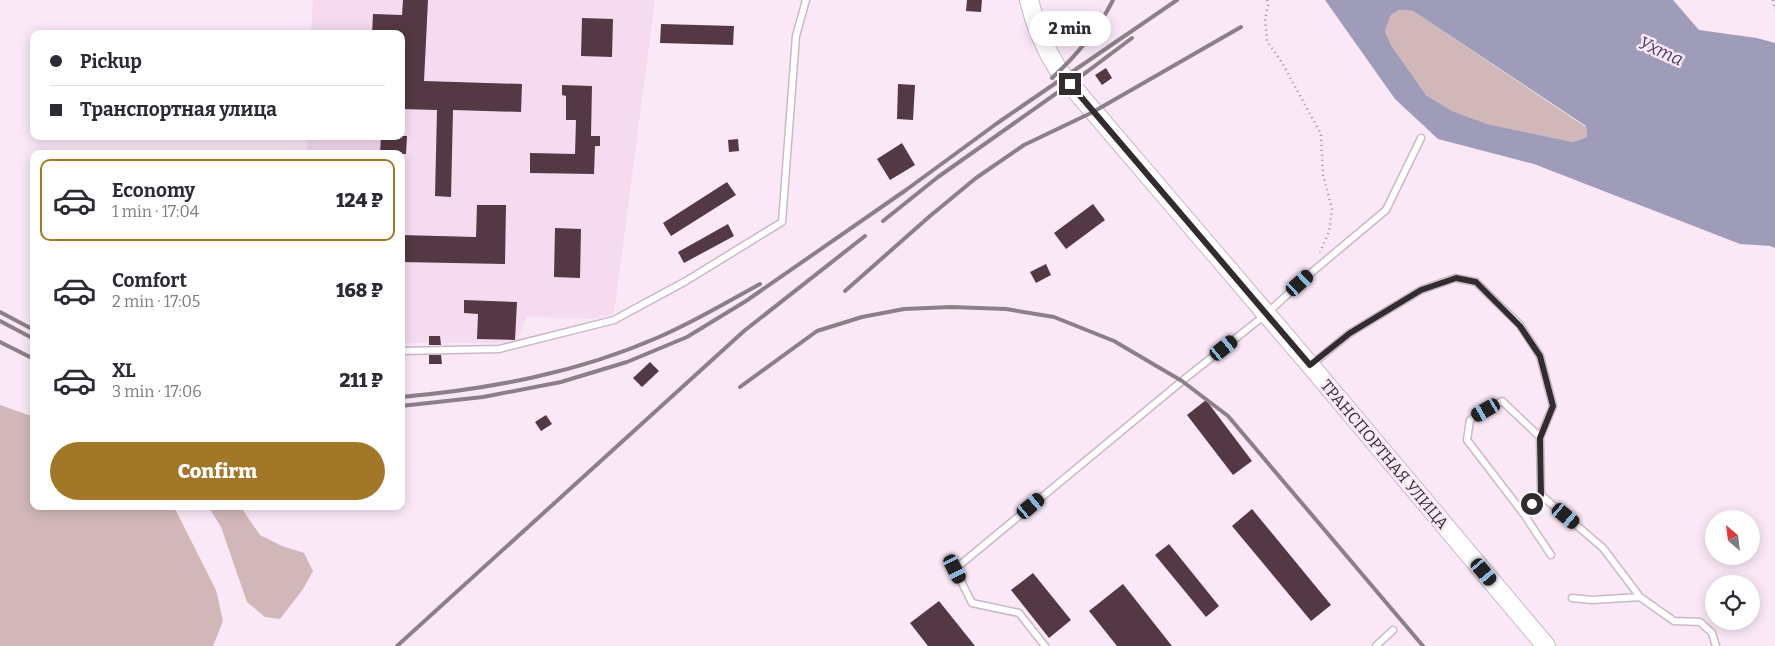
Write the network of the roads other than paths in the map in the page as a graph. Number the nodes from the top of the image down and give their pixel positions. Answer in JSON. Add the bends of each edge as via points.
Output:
{"nodes":[{"id":1,"x":806,"y":0,"type":"edge"},
{"id":2,"x":1028,"y":0,"type":"edge"},
{"id":3,"x":1421,"y":138,"type":"dead end"},
{"id":4,"x":1265,"y":315,"type":"junction"},
{"id":5,"x":405,"y":351,"type":"edge"},
{"id":6,"x":1310,"y":365,"type":"junction"},
{"id":7,"x":1540,"y":438,"type":"junction"},
{"id":8,"x":1541,"y":495,"type":"junction"},
{"id":9,"x":1523,"y":512,"type":"junction"},
{"id":10,"x":1551,"y":555,"type":"dead end"},
{"id":11,"x":1572,"y":598,"type":"dead end"},
{"id":12,"x":1640,"y":598,"type":"junction"},
{"id":13,"x":1393,"y":630,"type":"dead end"},
{"id":14,"x":1045,"y":646,"type":"edge"},
{"id":15,"x":1376,"y":646,"type":"edge"},
{"id":16,"x":1546,"y":646,"type":"edge"},
{"id":17,"x":1716,"y":646,"type":"edge"}],
"edges":[{"from":1,"to":5,"type":"lane","via":[[796,36],[782,222],[686,281],[614,320],[499,349]]},
{"from":2,"to":4,"type":"street","name":"ТРАНСПОРТНАЯ УЛИЦА","via":[[1036,28],[1060,71]]},
{"from":3,"to":4,"type":"lane","via":[[1386,210]]},
{"from":4,"to":6,"type":"street","name":"ТРАНСПОРТНАЯ УЛИЦА"},
{"from":4,"to":14,"type":"lane","via":[[955,569],[972,603],[1019,613]]},
{"from":6,"to":7,"type":"lane","via":[[1350,333],[1421,290],[1456,278],[1476,282],[1520,326],[1540,356],[1553,406]]},
{"from":6,"to":16,"type":"street","name":"ТРАНСПОРТНАЯ УЛИЦА"},
{"from":7,"to":8,"type":"lane"},
{"from":7,"to":9,"type":"lane","via":[[1502,401],[1470,420],[1466,440]]},
{"from":8,"to":9,"type":"lane"},
{"from":8,"to":12,"type":"lane","via":[[1603,548]]},
{"from":9,"to":10,"type":"lane"},
{"from":11,"to":12,"type":"lane"},
{"from":12,"to":17,"type":"lane","via":[[1674,621],[1700,622],[1712,634]]},
{"from":13,"to":15,"type":"lane"}]}
